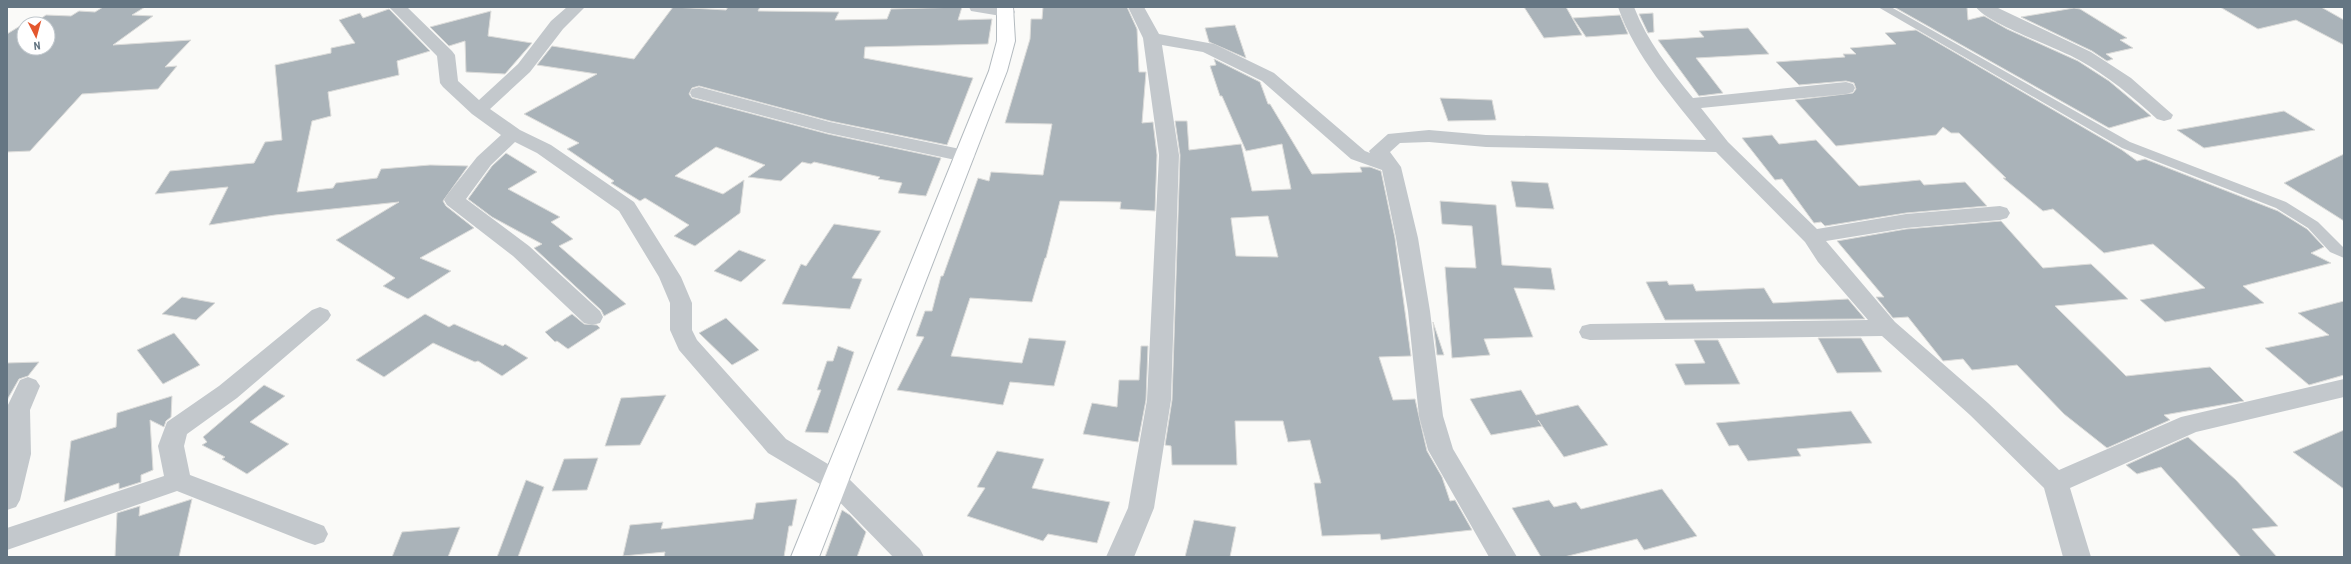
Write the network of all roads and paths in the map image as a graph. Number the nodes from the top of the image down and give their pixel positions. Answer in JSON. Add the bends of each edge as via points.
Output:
{"nodes":[{"id":1,"x":397,"y":7,"type":"edge"},
{"id":2,"x":576,"y":7,"type":"edge"},
{"id":3,"x":977,"y":7,"type":"edge"},
{"id":4,"x":1136,"y":7,"type":"edge"},
{"id":5,"x":1626,"y":7,"type":"edge"},
{"id":6,"x":1883,"y":7,"type":"edge"},
{"id":7,"x":1984,"y":7,"type":"edge"},
{"id":8,"x":1006,"y":9,"type":"edge"},
{"id":9,"x":1152,"y":38,"type":"junction"},
{"id":10,"x":1846,"y":88,"type":"dead end"},
{"id":11,"x":699,"y":93,"type":"dead end"},
{"id":12,"x":1689,"y":104,"type":"junction"},
{"id":13,"x":479,"y":110,"type":"junction"},
{"id":14,"x":2164,"y":115,"type":"dead end"},
{"id":15,"x":513,"y":134,"type":"junction"},
{"id":16,"x":1721,"y":146,"type":"junction"},
{"id":17,"x":965,"y":156,"type":"junction"},
{"id":18,"x":1390,"y":168,"type":"junction"},
{"id":19,"x":2000,"y":213,"type":"dead end"},
{"id":20,"x":1812,"y":237,"type":"junction"},
{"id":21,"x":2344,"y":254,"type":"edge"},
{"id":22,"x":320,"y":315,"type":"dead end"},
{"id":23,"x":592,"y":316,"type":"dead end"},
{"id":24,"x":1887,"y":328,"type":"junction"},
{"id":25,"x":1590,"y":332,"type":"dead end"},
{"id":26,"x":28,"y":386,"type":"dead end"},
{"id":27,"x":2344,"y":388,"type":"edge"},
{"id":28,"x":834,"y":480,"type":"junction"},
{"id":29,"x":178,"y":481,"type":"junction"},
{"id":30,"x":2056,"y":482,"type":"junction"},
{"id":31,"x":7,"y":500,"type":"edge"},
{"id":32,"x":315,"y":534,"type":"dead end"},
{"id":33,"x":7,"y":539,"type":"edge"},
{"id":34,"x":805,"y":557,"type":"edge"},
{"id":35,"x":910,"y":557,"type":"edge"},
{"id":36,"x":1120,"y":557,"type":"edge"},
{"id":37,"x":1503,"y":557,"type":"edge"},
{"id":38,"x":2076,"y":557,"type":"edge"}],
"edges":[{"from":1,"to":13,"type":"street","via":[[446,55],[450,82]]},
{"from":2,"to":13,"type":"street","via":[[557,25],[524,68]]},
{"from":3,"to":8,"type":"street"},
{"from":4,"to":9,"type":"street"},
{"from":5,"to":12,"type":"street","via":[[1633,26],[1664,74]]},
{"from":6,"to":21,"type":"lane","via":[[2126,145],[2281,205],[2313,225],[2335,249]]},
{"from":7,"to":14,"type":"street","via":[[2003,19],[2098,64],[2130,85]]},
{"from":8,"to":17,"type":"main road","via":[[1006,41],[998,71]]},
{"from":9,"to":18,"type":"street","via":[[1208,48],[1268,77],[1358,155]]},
{"from":9,"to":36,"type":"street","via":[[1169,156],[1159,400],[1141,508]]},
{"from":10,"to":12,"type":"street"},
{"from":11,"to":17,"type":"street","via":[[828,127]]},
{"from":12,"to":16,"type":"street"},
{"from":13,"to":15,"type":"street"},
{"from":15,"to":23,"type":"street","via":[[484,161],[454,200],[521,252]]},
{"from":15,"to":28,"type":"street","via":[[544,148],[627,207],[679,296],[681,330],[687,344],[777,446]]},
{"from":16,"to":18,"type":"street","via":[[1486,141],[1429,136],[1395,138],[1379,151]]},
{"from":16,"to":20,"type":"street"},
{"from":17,"to":28,"type":"main road"},
{"from":18,"to":37,"type":"street","via":[[1410,253],[1431,416],[1441,450]]},
{"from":19,"to":20,"type":"street","via":[[1906,221]]},
{"from":20,"to":24,"type":"street"},
{"from":22,"to":29,"type":"street","via":[[228,392],[176,429],[171,446]]},
{"from":24,"to":25,"type":"street"},
{"from":24,"to":30,"type":"street","via":[[1979,409]]},
{"from":26,"to":31,"type":"street","via":[[18,410],[18,454]]},
{"from":27,"to":30,"type":"street","via":[[2190,424]]},
{"from":28,"to":34,"type":"main road"},
{"from":28,"to":35,"type":"street"},
{"from":29,"to":32,"type":"street"},
{"from":29,"to":33,"type":"street"},
{"from":30,"to":38,"type":"street"}]}
